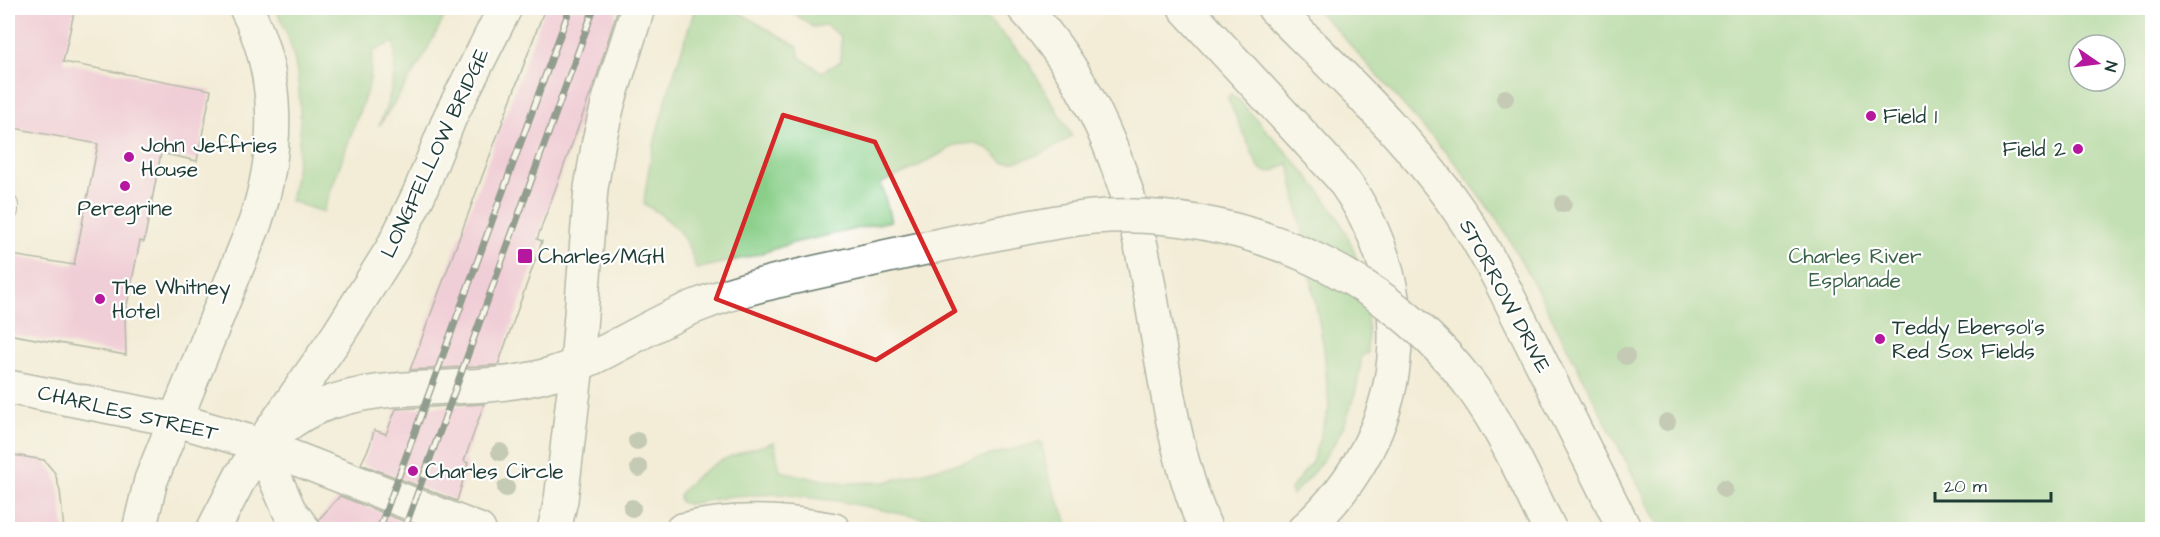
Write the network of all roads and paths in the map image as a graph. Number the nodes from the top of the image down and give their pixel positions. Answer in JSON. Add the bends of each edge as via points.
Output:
{"nodes":[{"id":1,"x":246,"y":8,"type":"edge"},
{"id":2,"x":505,"y":8,"type":"edge"},
{"id":3,"x":638,"y":8,"type":"edge"},
{"id":4,"x":1024,"y":8,"type":"edge"},
{"id":5,"x":1185,"y":8,"type":"edge"},
{"id":6,"x":1274,"y":8,"type":"edge"},
{"id":7,"x":8,"y":205,"type":"edge"},
{"id":8,"x":8,"y":211,"type":"edge"},
{"id":9,"x":577,"y":365,"type":"junction"},
{"id":10,"x":8,"y":387,"type":"edge"},
{"id":11,"x":177,"y":420,"type":"junction"},
{"id":12,"x":261,"y":445,"type":"junction"},
{"id":13,"x":1310,"y":524,"type":"edge"},
{"id":14,"x":139,"y":530,"type":"edge"},
{"id":15,"x":213,"y":530,"type":"edge"},
{"id":16,"x":304,"y":530,"type":"edge"},
{"id":17,"x":479,"y":530,"type":"edge"},
{"id":18,"x":554,"y":530,"type":"edge"},
{"id":19,"x":682,"y":530,"type":"edge"},
{"id":20,"x":834,"y":530,"type":"edge"},
{"id":21,"x":1206,"y":530,"type":"edge"},
{"id":22,"x":1550,"y":530,"type":"edge"},
{"id":23,"x":1625,"y":530,"type":"edge"}],
"edges":[{"from":1,"to":11,"type":"main road","via":[[264,53],[272,90],[274,113],[268,180],[255,223]]},
{"from":2,"to":12,"type":"main road","name":"LONGFELLOW BRIDGE","via":[[454,108],[392,249]]},
{"from":3,"to":9,"type":"main road","via":[[599,141],[591,188]]},
{"from":4,"to":21,"type":"main road","via":[[1074,72],[1122,174],[1142,248],[1164,377],[1187,479]]},
{"from":5,"to":13,"type":"main road","via":[[1341,177],[1372,227],[1391,284],[1396,343],[1384,410],[1354,474]]},
{"from":6,"to":23,"type":"main road","name":"STORROW DRIVE","via":[[1401,140],[1463,217],[1498,276]]},
{"from":7,"to":8,"type":"lane"},
{"from":9,"to":12,"type":"main road","via":[[518,381],[382,391],[338,400],[297,417]]},
{"from":9,"to":18,"type":"main road"},
{"from":9,"to":22,"type":"main road","bridge":true,"via":[[699,304],[866,261],[1058,221],[1110,216],[1201,222],[1289,248],[1336,270],[1367,288],[1417,327],[1475,391]]},
{"from":10,"to":11,"type":"main road","name":"CHARLES STREET"},
{"from":11,"to":12,"type":"main road","name":"CHARLES STREET"},
{"from":11,"to":14,"type":"main road","via":[[151,480]]},
{"from":12,"to":15,"type":"main road","name":"LONGFELLOW BRIDGE"},
{"from":12,"to":16,"type":"main road","via":[[289,510]]},
{"from":12,"to":17,"type":"main road","name":"CHARLES STREET"},
{"from":19,"to":20,"type":"main road","via":[[758,521]]}]}
